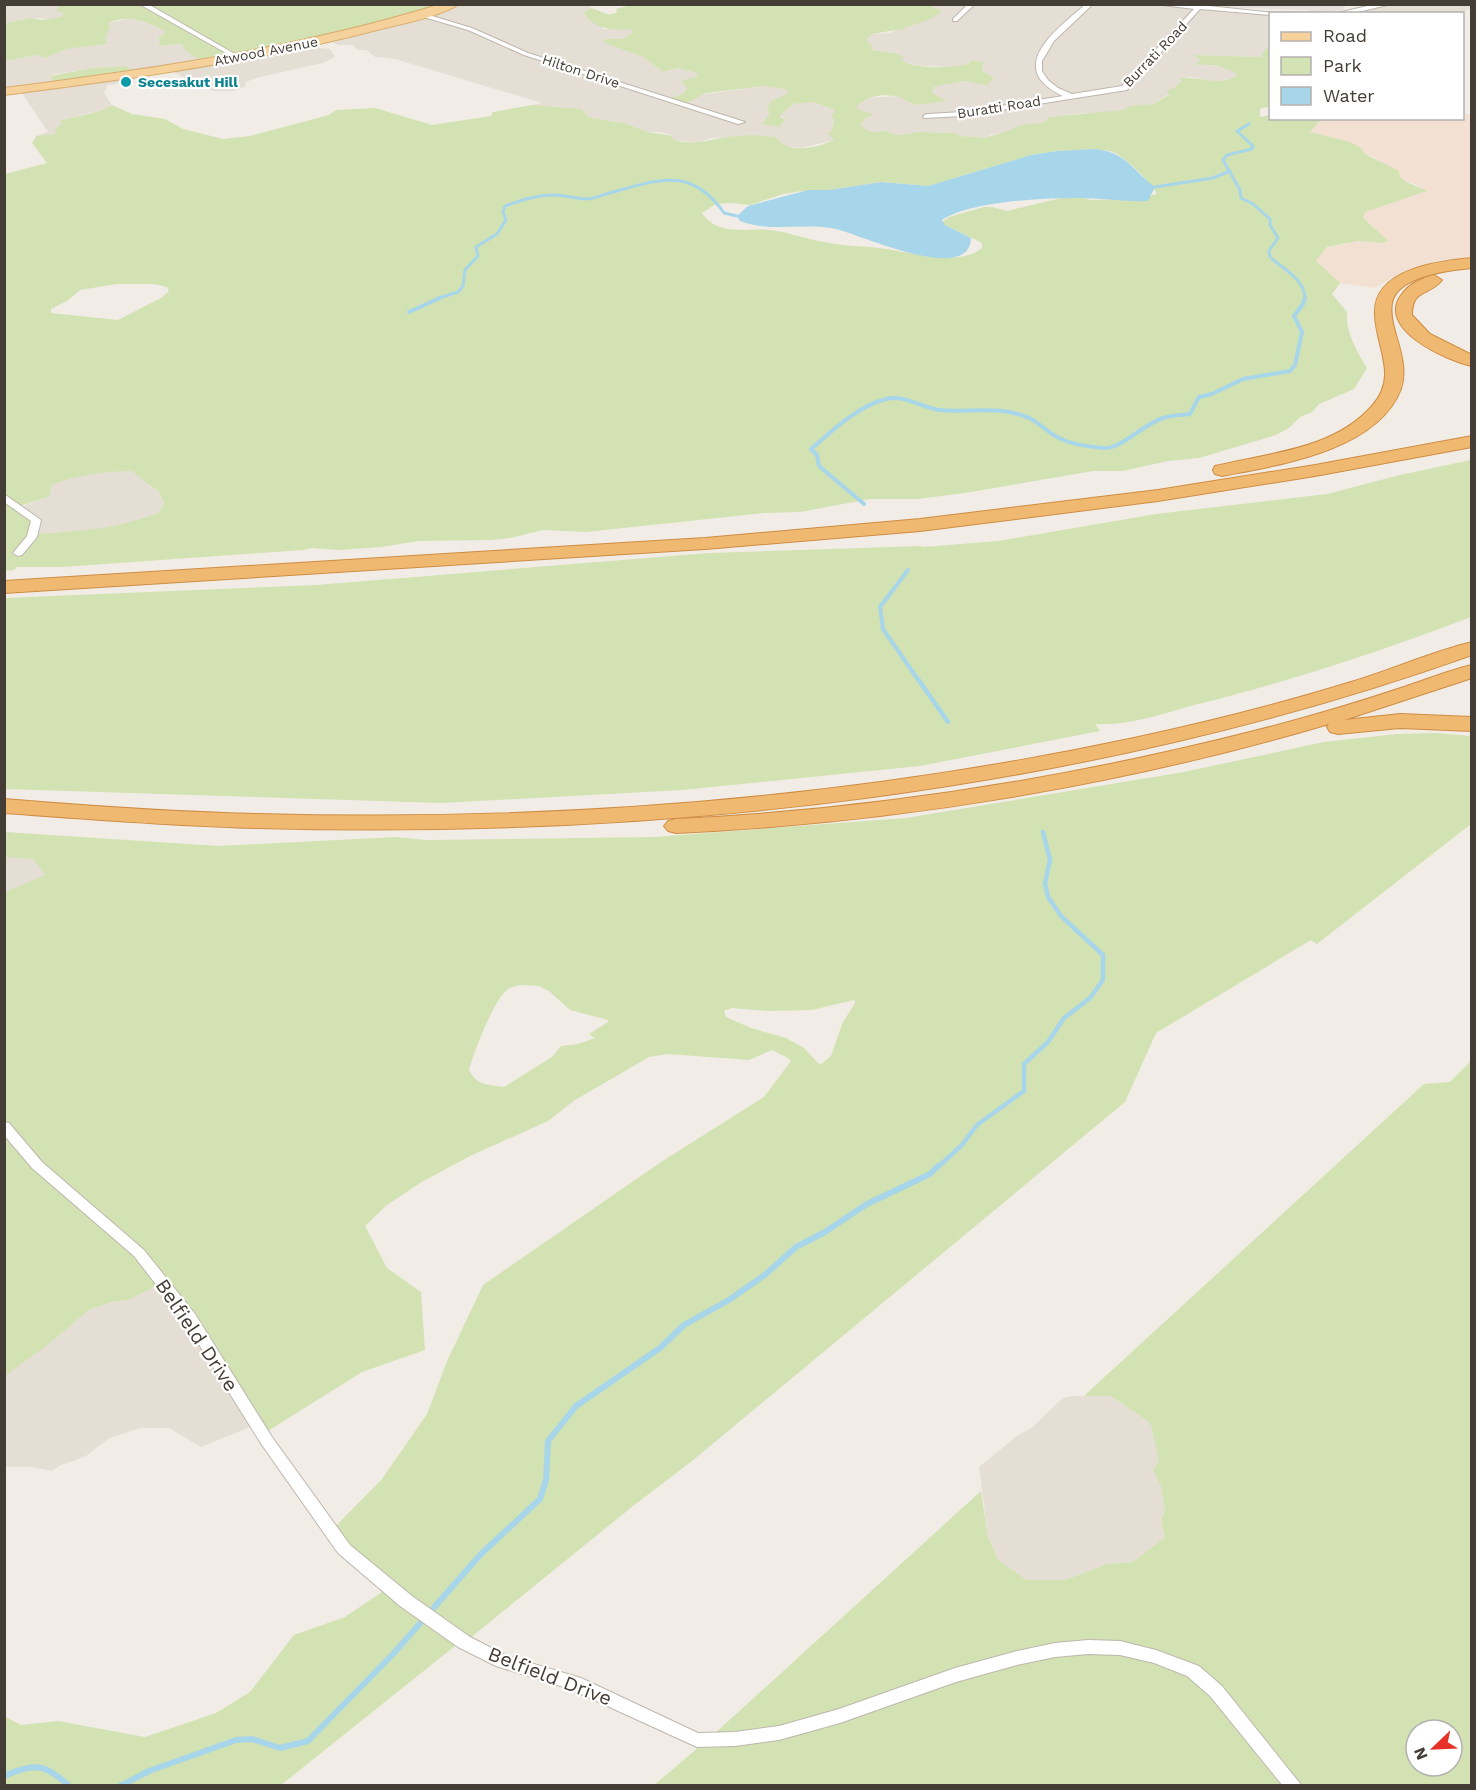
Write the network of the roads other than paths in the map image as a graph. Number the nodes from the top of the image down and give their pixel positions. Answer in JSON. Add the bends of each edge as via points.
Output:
{"nodes":[{"id":1,"x":142,"y":4,"type":"edge"},
{"id":2,"x":454,"y":4,"type":"edge"},
{"id":3,"x":972,"y":4,"type":"edge"},
{"id":4,"x":1090,"y":4,"type":"edge"},
{"id":5,"x":1158,"y":4,"type":"edge"},
{"id":6,"x":1389,"y":4,"type":"edge"},
{"id":7,"x":1199,"y":8,"type":"junction"},
{"id":8,"x":1347,"y":12,"type":"edge"},
{"id":9,"x":1269,"y":13,"type":"edge"},
{"id":10,"x":423,"y":15,"type":"junction"},
{"id":11,"x":955,"y":20,"type":"dead end"},
{"id":12,"x":237,"y":57,"type":"junction"},
{"id":13,"x":4,"y":92,"type":"edge"},
{"id":14,"x":1070,"y":96,"type":"junction"},
{"id":15,"x":927,"y":116,"type":"dead end"},
{"id":16,"x":741,"y":122,"type":"dead end"},
{"id":17,"x":1472,"y":263,"type":"edge"},
{"id":18,"x":1472,"y":272,"type":"edge"},
{"id":19,"x":1472,"y":361,"type":"edge"},
{"id":20,"x":1472,"y":428,"type":"edge"},
{"id":21,"x":1472,"y":441,"type":"edge"},
{"id":22,"x":1134,"y":487,"type":"junction"},
{"id":23,"x":4,"y":497,"type":"edge"},
{"id":24,"x":18,"y":553,"type":"dead end"},
{"id":25,"x":482,"y":557,"type":"junction"},
{"id":26,"x":4,"y":587,"type":"edge"},
{"id":27,"x":1472,"y":648,"type":"edge"},
{"id":28,"x":1472,"y":671,"type":"edge"},
{"id":29,"x":1472,"y":724,"type":"edge"},
{"id":30,"x":1217,"y":747,"type":"junction"},
{"id":31,"x":4,"y":806,"type":"edge"},
{"id":32,"x":454,"y":822,"type":"junction"},
{"id":33,"x":4,"y":1126,"type":"edge"},
{"id":34,"x":1294,"y":1785,"type":"edge"}],
"edges":[{"from":1,"to":12,"type":"street"},
{"from":2,"to":10,"type":"main road","name":"Atwood Avenue"},
{"from":3,"to":11,"type":"street"},
{"from":4,"to":14,"type":"street","via":[[1052,38],[1037,59],[1042,78]]},
{"from":5,"to":7,"type":"street"},
{"from":6,"to":8,"type":"street"},
{"from":7,"to":9,"type":"street"},
{"from":7,"to":14,"type":"street","name":"Burrati Road","via":[[1127,86]]},
{"from":10,"to":12,"type":"main road","name":"Atwood Avenue"},
{"from":10,"to":16,"type":"street","name":"Hilton Drive","via":[[470,29],[526,54]]},
{"from":12,"to":13,"type":"main road","name":"Atwood Avenue"},
{"from":14,"to":15,"type":"street","name":"Buratti Road","via":[[963,114]]},
{"from":17,"to":22,"type":"highway","via":[[1413,275],[1386,297],[1382,313],[1394,360],[1394,382],[1381,405],[1357,427],[1289,456]]},
{"from":18,"to":19,"type":"highway","via":[[1423,285],[1409,296],[1403,309],[1408,324],[1420,337]]},
{"from":20,"to":22,"type":"highway","via":[[1290,463]]},
{"from":21,"to":25,"type":"highway","via":[[1252,482],[1020,514],[762,540]]},
{"from":22,"to":25,"type":"highway","via":[[791,528]]},
{"from":23,"to":24,"type":"street","via":[[36,520],[32,537]]},
{"from":25,"to":26,"type":"highway"},
{"from":27,"to":32,"type":"highway","via":[[1354,688],[1232,722],[1101,752],[972,775],[711,807]]},
{"from":28,"to":30,"type":"highway","via":[[1342,714]]},
{"from":29,"to":30,"type":"highway","via":[[1371,723]]},
{"from":30,"to":32,"type":"highway","via":[[965,798],[818,816],[660,827],[577,828]]},
{"from":31,"to":32,"type":"highway","via":[[221,820]]},
{"from":33,"to":34,"type":"street","name":"Belfield Drive","via":[[37,1165],[139,1253],[190,1318],[267,1441],[344,1549],[406,1601],[459,1638],[502,1661],[575,1683],[697,1740],[779,1733],[955,1675],[1036,1654],[1088,1647],[1120,1648],[1193,1671],[1216,1691]]}]}
